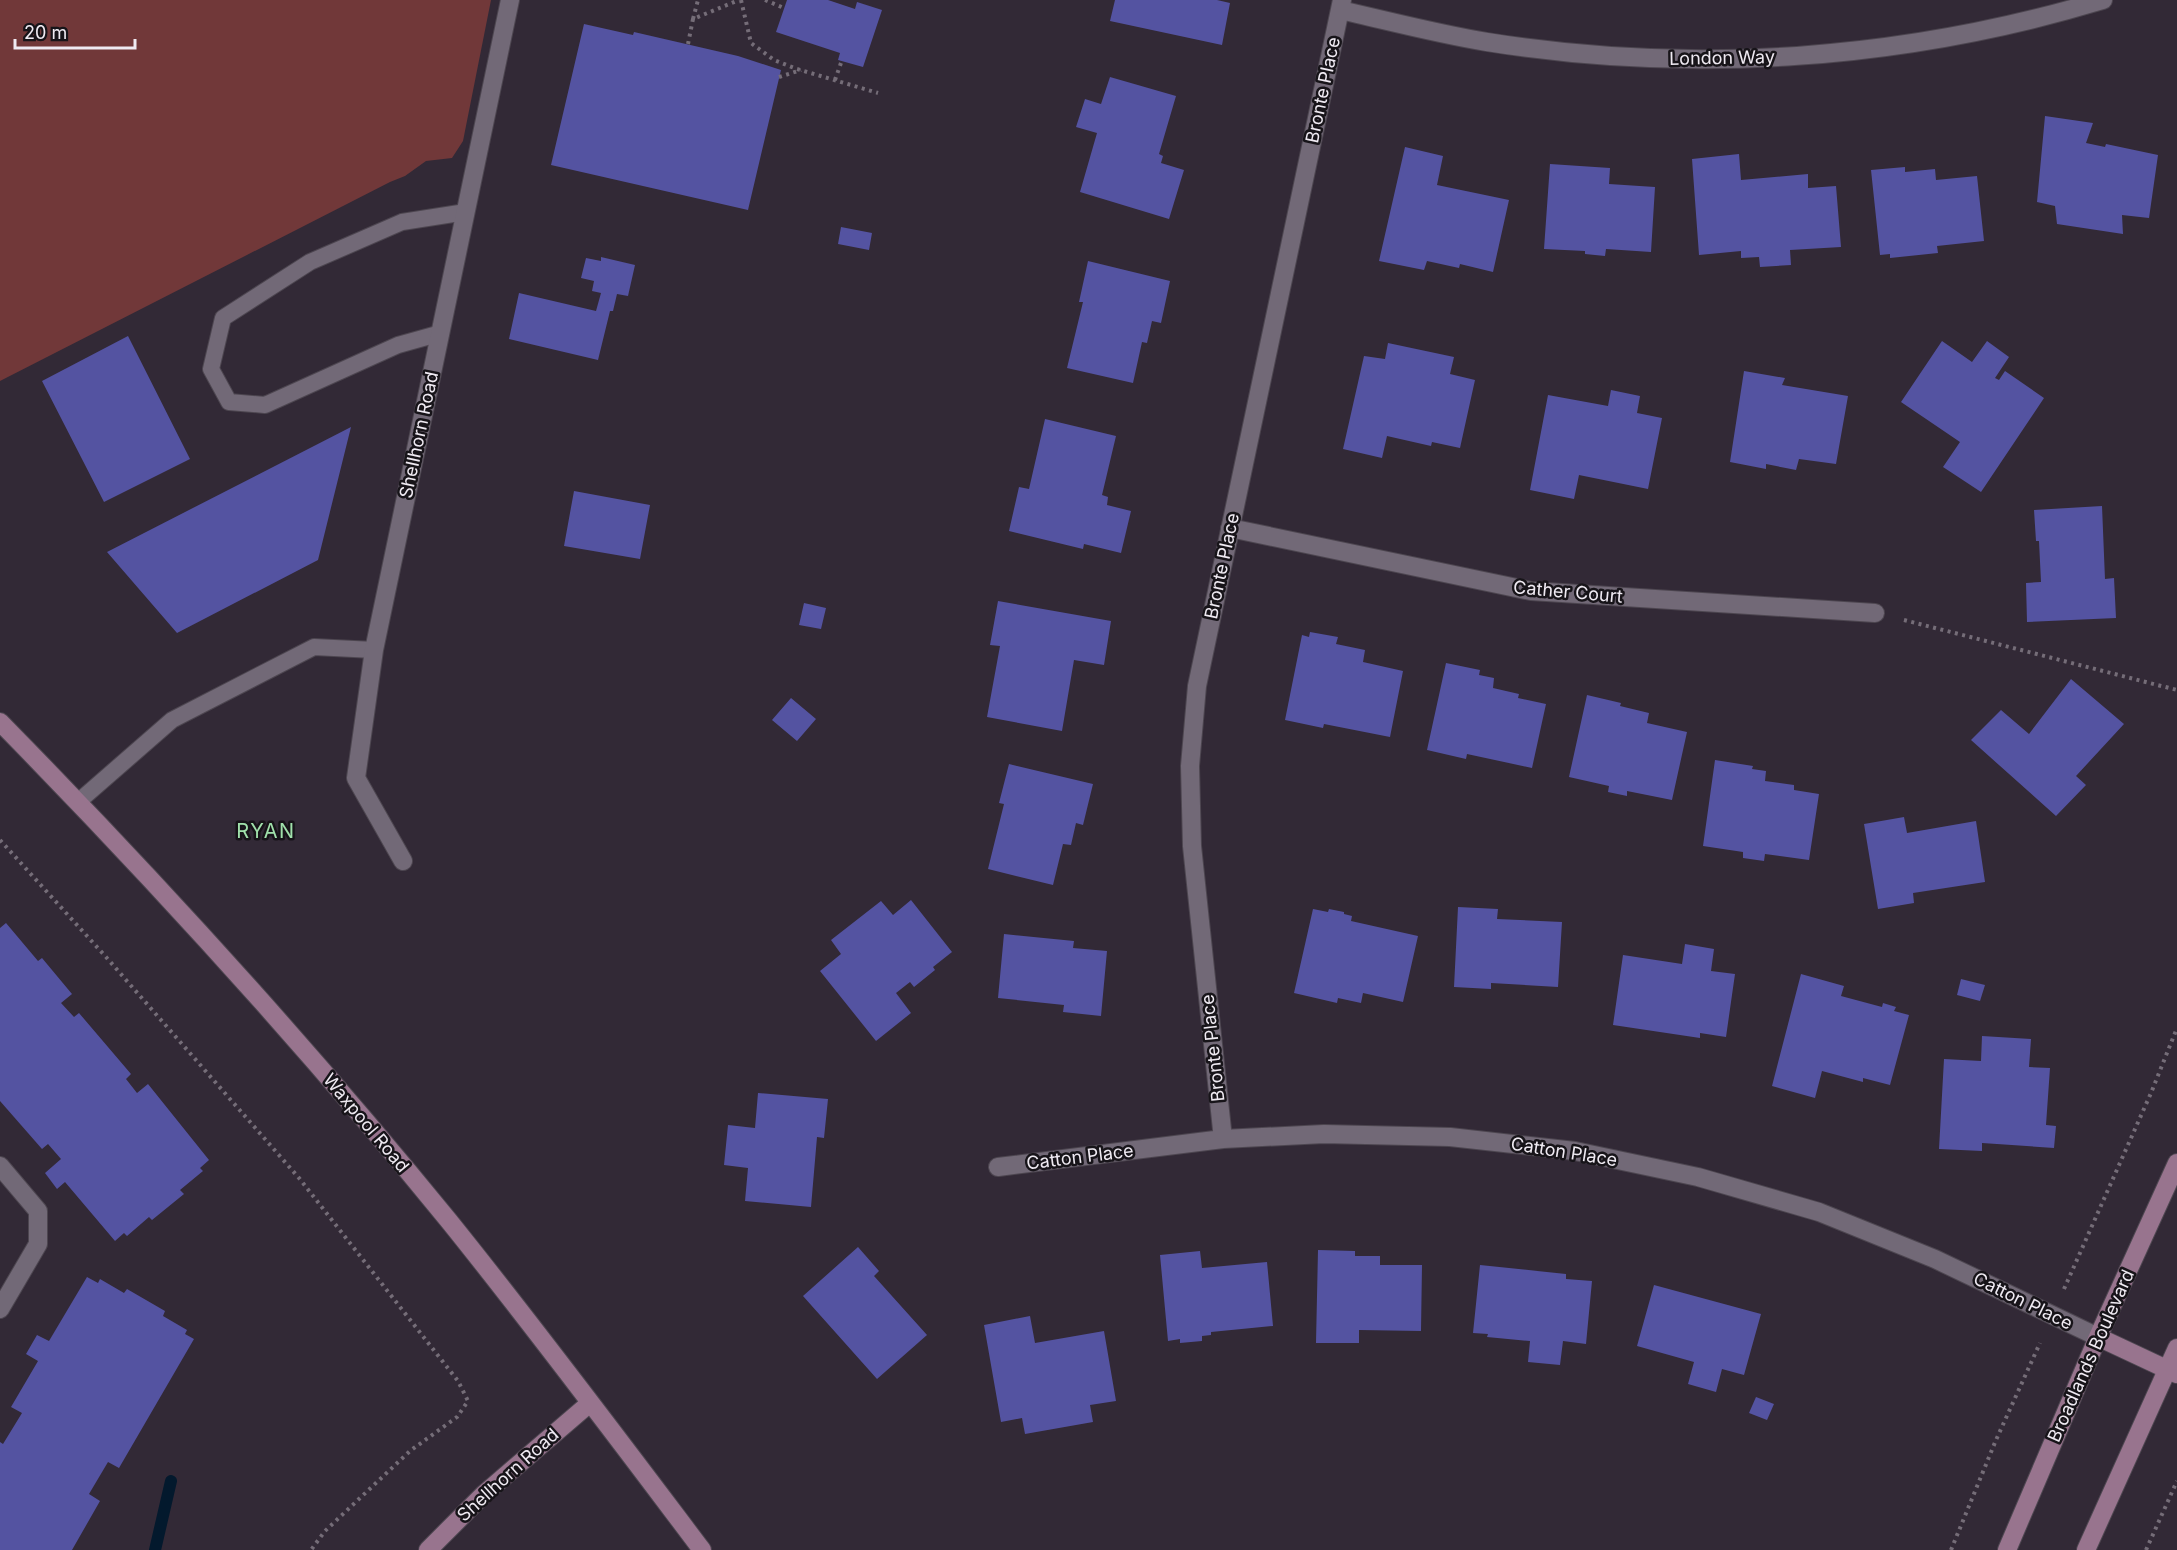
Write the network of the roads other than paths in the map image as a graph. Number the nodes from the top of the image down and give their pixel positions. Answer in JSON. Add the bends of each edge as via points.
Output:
{"nodes":[{"id":1,"x":510,"y":0,"type":"edge"},
{"id":2,"x":2103,"y":0,"type":"edge"},
{"id":3,"x":1341,"y":5,"type":"edge"},
{"id":4,"x":466,"y":212,"type":"junction"},
{"id":5,"x":441,"y":333,"type":"junction"},
{"id":6,"x":1230,"y":528,"type":"junction"},
{"id":7,"x":1875,"y":613,"type":"road end"},
{"id":8,"x":374,"y":650,"type":"junction"},
{"id":9,"x":0,"y":722,"type":"edge"},
{"id":10,"x":78,"y":802,"type":"junction"},
{"id":11,"x":403,"y":861,"type":"dead end"},
{"id":12,"x":1223,"y":1139,"type":"junction"},
{"id":13,"x":2177,"y":1163,"type":"edge"},
{"id":14,"x":0,"y":1166,"type":"edge"},
{"id":15,"x":998,"y":1167,"type":"dead end"},
{"id":16,"x":0,"y":1309,"type":"edge"},
{"id":17,"x":2098,"y":1337,"type":"junction"},
{"id":18,"x":2177,"y":1348,"type":"edge"},
{"id":19,"x":2172,"y":1372,"type":"edge"},
{"id":20,"x":590,"y":1403,"type":"junction"},
{"id":21,"x":429,"y":1550,"type":"edge"},
{"id":22,"x":702,"y":1550,"type":"edge"},
{"id":23,"x":2007,"y":1550,"type":"edge"},
{"id":24,"x":2086,"y":1550,"type":"edge"}],
"edges":[{"from":1,"to":4,"type":"street","name":"Shellhorn Road"},
{"from":2,"to":3,"type":"street","name":"London Way","via":[[1939,39],[1821,55],[1727,60],[1614,57],[1486,42]]},
{"from":3,"to":6,"type":"street","name":"Bronte Place"},
{"from":4,"to":5,"type":"street","name":"Shellhorn Road"},
{"from":4,"to":5,"type":"lane","via":[[402,222],[310,262],[261,292],[223,318],[211,369],[229,402],[265,405],[398,345]]},
{"from":5,"to":8,"type":"street","name":"Shellhorn Road"},
{"from":6,"to":7,"type":"street","name":"Cather Court","via":[[1531,591]]},
{"from":6,"to":12,"type":"street","name":"Bronte Place","via":[[1197,686],[1190,766],[1192,846]]},
{"from":8,"to":10,"type":"lane","via":[[314,647],[172,720]]},
{"from":8,"to":11,"type":"street","name":"Shellhorn Road","via":[[356,778]]},
{"from":9,"to":10,"type":"street","name":"Waxpool Road"},
{"from":10,"to":20,"type":"street","name":"Waxpool Road","via":[[296,1040],[449,1222]]},
{"from":12,"to":15,"type":"street","name":"Catton Place"},
{"from":12,"to":17,"type":"street","name":"Catton Place","via":[[1324,1134],[1450,1137],[1575,1151],[1698,1177],[1819,1212],[1917,1252]]},
{"from":13,"to":17,"type":"street","name":"Broadlands Boulevard"},
{"from":14,"to":16,"type":"street","via":[[38,1210],[38,1244]]},
{"from":17,"to":19,"type":"street"},
{"from":17,"to":23,"type":"street","name":"Broadlands Boulevard"},
{"from":18,"to":19,"type":"street"},
{"from":19,"to":24,"type":"street"},
{"from":20,"to":21,"type":"street","name":"Shellhorn Road","via":[[484,1494]]},
{"from":20,"to":22,"type":"street","name":"Waxpool Road"}]}
